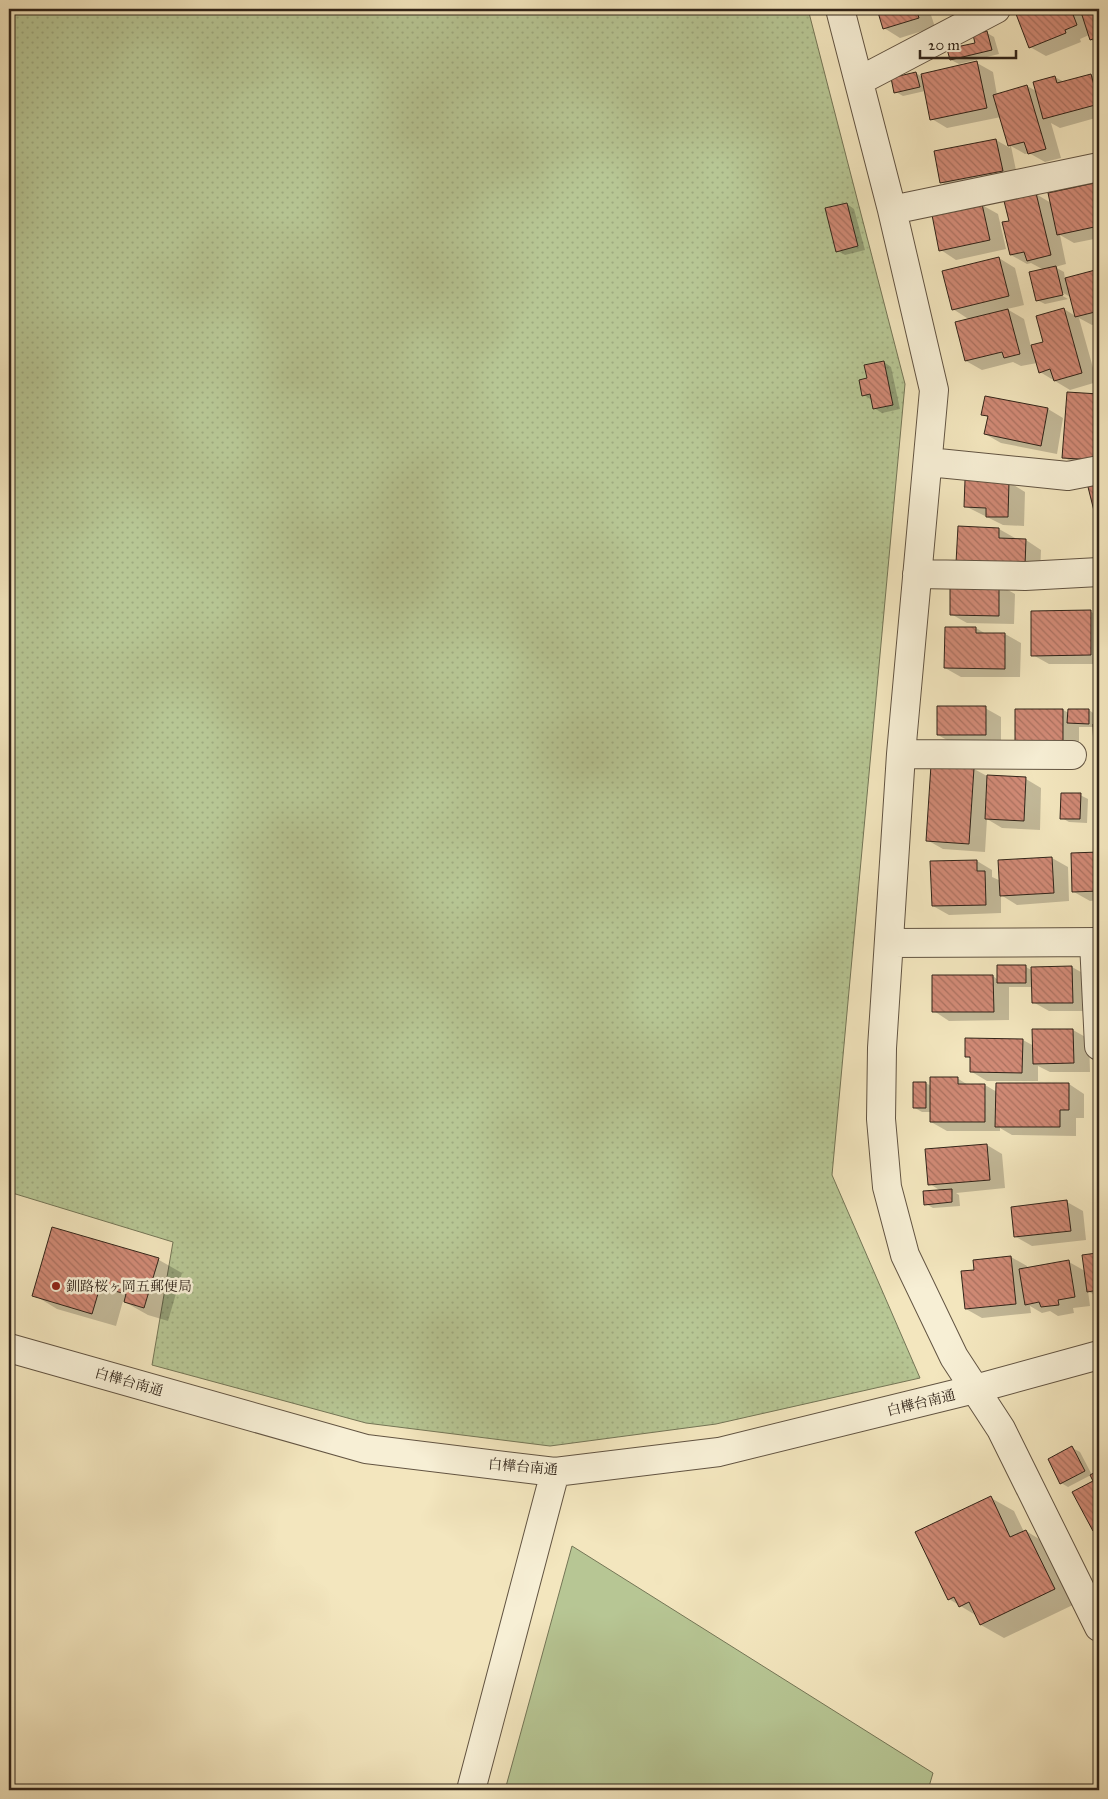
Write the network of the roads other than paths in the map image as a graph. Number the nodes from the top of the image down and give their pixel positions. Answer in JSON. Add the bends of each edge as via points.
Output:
{"nodes":[{"id":1,"x":840,"y":9,"type":"edge"},
{"id":2,"x":996,"y":9,"type":"edge"},
{"id":3,"x":859,"y":81,"type":"junction"},
{"id":4,"x":1099,"y":166,"type":"edge"},
{"id":5,"x":892,"y":210,"type":"junction"},
{"id":6,"x":928,"y":462,"type":"junction"},
{"id":7,"x":1099,"y":470,"type":"edge"},
{"id":8,"x":1099,"y":572,"type":"edge"},
{"id":9,"x":917,"y":574,"type":"junction"},
{"id":10,"x":901,"y":754,"type":"junction"},
{"id":11,"x":1072,"y":755,"type":"dead end"},
{"id":12,"x":1096,"y":942,"type":"edge"},
{"id":13,"x":889,"y":943,"type":"junction"},
{"id":14,"x":1099,"y":1046,"type":"edge"},
{"id":15,"x":9,"y":1348,"type":"edge"},
{"id":16,"x":1099,"y":1355,"type":"edge"},
{"id":17,"x":975,"y":1390,"type":"junction"},
{"id":18,"x":555,"y":1472,"type":"junction"},
{"id":19,"x":1099,"y":1627,"type":"edge"},
{"id":20,"x":471,"y":1790,"type":"edge"}],
"edges":[{"from":1,"to":3,"type":"street"},
{"from":2,"to":3,"type":"street"},
{"from":3,"to":5,"type":"street"},
{"from":4,"to":5,"type":"street"},
{"from":5,"to":6,"type":"street","via":[[934,390]]},
{"from":6,"to":7,"type":"street","via":[[1068,476]]},
{"from":6,"to":9,"type":"street"},
{"from":8,"to":9,"type":"street","via":[[1025,576]]},
{"from":9,"to":10,"type":"street"},
{"from":10,"to":11,"type":"street"},
{"from":10,"to":13,"type":"street"},
{"from":12,"to":13,"type":"street"},
{"from":12,"to":14,"type":"street"},
{"from":13,"to":17,"type":"street","via":[[881,1119],[887,1187],[905,1255],[954,1357]]},
{"from":15,"to":18,"type":"street","name":"白樺台南通","via":[[366,1449]]},
{"from":16,"to":17,"type":"street","name":"白樺台南通"},
{"from":17,"to":18,"type":"street","name":"白樺台南通","via":[[719,1452]]},
{"from":17,"to":19,"type":"street","via":[[1001,1429]]},
{"from":18,"to":20,"type":"street"}]}
